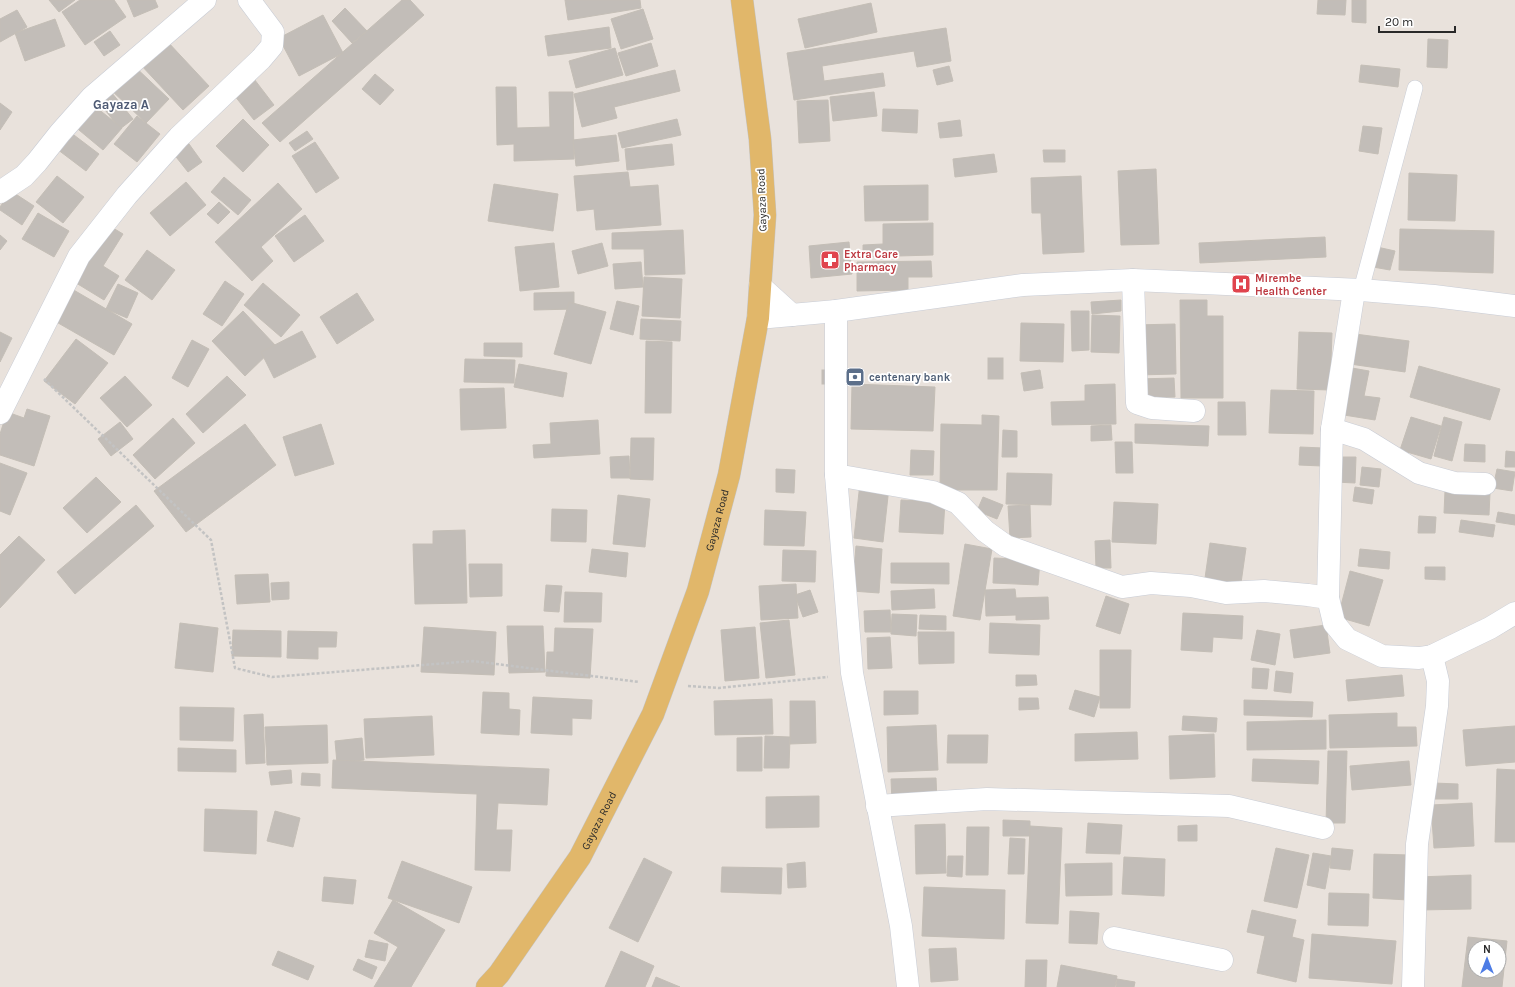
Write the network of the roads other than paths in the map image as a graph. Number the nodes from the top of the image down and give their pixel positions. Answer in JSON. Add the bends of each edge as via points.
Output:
{"nodes":[{"id":1,"x":205,"y":0,"type":"edge"},
{"id":2,"x":250,"y":0,"type":"edge"},
{"id":3,"x":742,"y":0,"type":"edge"},
{"id":4,"x":1414,"y":88,"type":"dead end"},
{"id":5,"x":0,"y":192,"type":"edge"},
{"id":6,"x":1133,"y":280,"type":"junction"},
{"id":7,"x":760,"y":286,"type":"junction"},
{"id":8,"x":1357,"y":290,"type":"junction"},
{"id":9,"x":1515,"y":306,"type":"edge"},
{"id":10,"x":836,"y":312,"type":"junction"},
{"id":11,"x":792,"y":315,"type":"junction"},
{"id":12,"x":758,"y":318,"type":"junction"},
{"id":13,"x":1194,"y":411,"type":"dead end"},
{"id":14,"x":0,"y":414,"type":"edge"},
{"id":15,"x":1332,"y":429,"type":"junction"},
{"id":16,"x":836,"y":475,"type":"junction"},
{"id":17,"x":1485,"y":484,"type":"dead end"},
{"id":18,"x":1328,"y":598,"type":"junction"},
{"id":19,"x":1515,"y":612,"type":"edge"},
{"id":20,"x":1432,"y":656,"type":"junction"},
{"id":21,"x":877,"y":806,"type":"junction"},
{"id":22,"x":1323,"y":828,"type":"dead end"},
{"id":23,"x":1114,"y":938,"type":"dead end"},
{"id":24,"x":1222,"y":960,"type":"dead end"},
{"id":25,"x":487,"y":987,"type":"edge"},
{"id":26,"x":908,"y":987,"type":"edge"},
{"id":27,"x":1414,"y":987,"type":"edge"}],
"edges":[{"from":1,"to":5,"type":"street","via":[[92,97],[24,176]]},
{"from":2,"to":14,"type":"street","via":[[273,32],[272,46],[179,137],[127,195],[79,256]]},
{"from":3,"to":7,"type":"main road","name":"Gayaza Road","via":[[760,139],[765,215]]},
{"from":4,"to":8,"type":"lane"},
{"from":6,"to":8,"type":"street"},
{"from":6,"to":10,"type":"street","via":[[1023,286]]},
{"from":6,"to":13,"type":"street","via":[[1137,403],[1152,408]]},
{"from":7,"to":11,"type":"street"},
{"from":7,"to":12,"type":"main road","name":"Gayaza Road"},
{"from":8,"to":9,"type":"street"},
{"from":8,"to":15,"type":"street"},
{"from":10,"to":11,"type":"street"},
{"from":10,"to":16,"type":"street"},
{"from":11,"to":12,"type":"street"},
{"from":12,"to":25,"type":"main road","name":"Gayaza Road","via":[[729,475],[698,591],[653,714],[580,857],[499,974]]},
{"from":15,"to":17,"type":"street","via":[[1364,439],[1419,473],[1455,483]]},
{"from":15,"to":18,"type":"street"},
{"from":16,"to":18,"type":"street","via":[[933,492],[958,503],[985,531],[1006,546],[1122,587],[1151,583],[1191,586],[1226,593],[1264,591]]},
{"from":16,"to":21,"type":"street","via":[[852,673]]},
{"from":18,"to":20,"type":"street","via":[[1334,623],[1347,640],[1382,656]]},
{"from":19,"to":20,"type":"street","via":[[1490,628]]},
{"from":20,"to":27,"type":"street","via":[[1438,681],[1437,706],[1417,844]]},
{"from":21,"to":22,"type":"street","via":[[987,799],[1229,806]]},
{"from":21,"to":26,"type":"street","via":[[901,926]]},
{"from":23,"to":24,"type":"street"}]}
